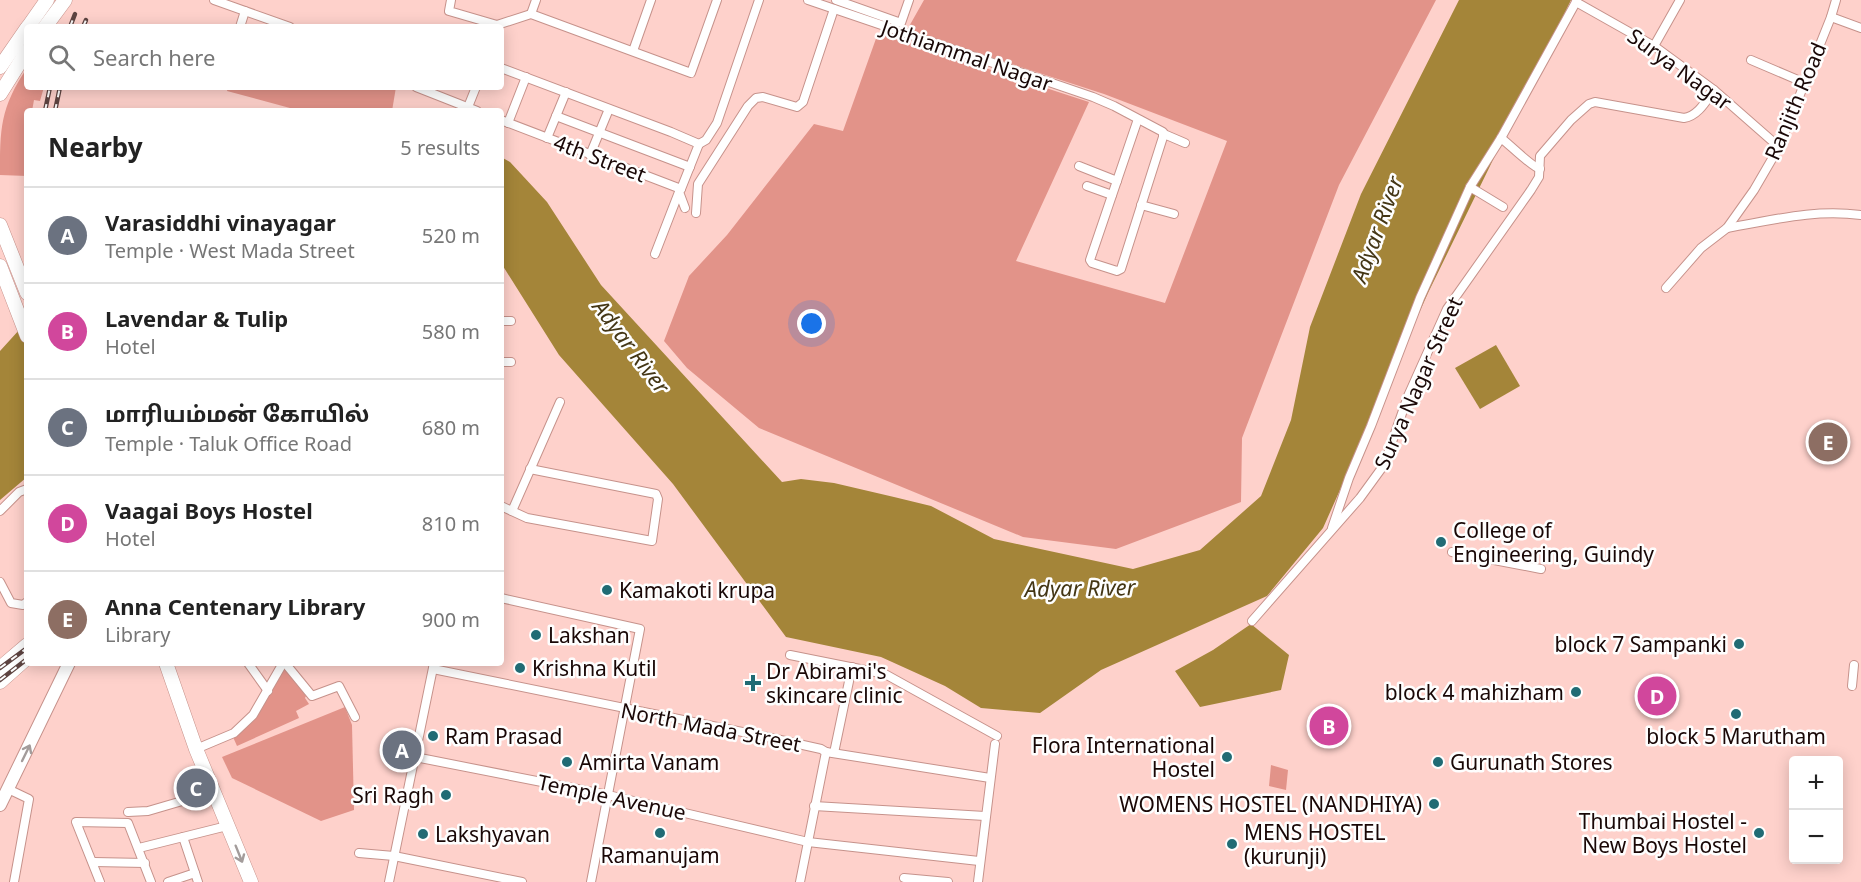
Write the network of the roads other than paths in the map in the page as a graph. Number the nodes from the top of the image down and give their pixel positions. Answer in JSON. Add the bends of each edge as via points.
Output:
{"nodes":[{"id":1,"x":65,"y":0,"type":"edge"},
{"id":2,"x":214,"y":0,"type":"edge"},
{"id":3,"x":451,"y":0,"type":"edge"},
{"id":4,"x":536,"y":0,"type":"edge"},
{"id":5,"x":651,"y":0,"type":"edge"},
{"id":6,"x":717,"y":0,"type":"edge"},
{"id":7,"x":759,"y":0,"type":"edge"},
{"id":8,"x":808,"y":0,"type":"edge"},
{"id":9,"x":909,"y":0,"type":"edge"},
{"id":10,"x":1680,"y":0,"type":"edge"},
{"id":11,"x":1836,"y":0,"type":"edge"},
{"id":12,"x":1577,"y":1,"type":"edge"},
{"id":13,"x":44,"y":2,"type":"edge"},
{"id":14,"x":835,"y":4,"type":"edge"},
{"id":15,"x":245,"y":11,"type":"junction"},
{"id":16,"x":531,"y":14,"type":"junction"},
{"id":17,"x":1831,"y":17,"type":"junction"},
{"id":18,"x":30,"y":24,"type":"edge"},
{"id":19,"x":47,"y":24,"type":"edge"},
{"id":20,"x":241,"y":24,"type":"edge"},
{"id":21,"x":282,"y":24,"type":"edge"},
{"id":22,"x":1861,"y":28,"type":"edge"},
{"id":23,"x":24,"y":32,"type":"edge"},
{"id":24,"x":1654,"y":46,"type":"junction"},
{"id":25,"x":633,"y":51,"type":"junction"},
{"id":26,"x":24,"y":56,"type":"edge"},
{"id":27,"x":1751,"y":60,"type":"dead end"},
{"id":28,"x":0,"y":67,"type":"edge"},
{"id":29,"x":504,"y":69,"type":"edge"},
{"id":30,"x":526,"y":77,"type":"junction"},
{"id":31,"x":1805,"y":83,"type":"junction"},
{"id":32,"x":429,"y":90,"type":"edge"},
{"id":33,"x":475,"y":90,"type":"edge"},
{"id":34,"x":1714,"y":90,"type":"junction"},
{"id":35,"x":566,"y":92,"type":"junction"},
{"id":36,"x":0,"y":94,"type":"edge"},
{"id":37,"x":468,"y":107,"type":"joint"},
{"id":38,"x":609,"y":109,"type":"junction"},
{"id":39,"x":556,"y":116,"type":"junction"},
{"id":40,"x":1138,"y":119,"type":"junction"},
{"id":41,"x":504,"y":121,"type":"edge"},
{"id":42,"x":598,"y":133,"type":"junction"},
{"id":43,"x":1164,"y":134,"type":"junction"},
{"id":44,"x":547,"y":138,"type":"junction"},
{"id":45,"x":1501,"y":138,"type":"junction"},
{"id":46,"x":1185,"y":143,"type":"dead end"},
{"id":47,"x":699,"y":144,"type":"junction"},
{"id":48,"x":1779,"y":147,"type":"junction"},
{"id":49,"x":590,"y":154,"type":"junction"},
{"id":50,"x":690,"y":166,"type":"junction"},
{"id":51,"x":1078,"y":166,"type":"dead end"},
{"id":52,"x":1540,"y":169,"type":"junction"},
{"id":53,"x":1117,"y":181,"type":"junction"},
{"id":54,"x":1087,"y":186,"type":"dead end"},
{"id":55,"x":1470,"y":187,"type":"junction"},
{"id":56,"x":680,"y":191,"type":"junction"},
{"id":57,"x":1112,"y":195,"type":"junction"},
{"id":58,"x":1141,"y":206,"type":"junction"},
{"id":59,"x":1503,"y":207,"type":"dead end"},
{"id":60,"x":685,"y":208,"type":"dead end"},
{"id":61,"x":696,"y":213,"type":"dead end"},
{"id":62,"x":1174,"y":214,"type":"dead end"},
{"id":63,"x":1861,"y":214,"type":"edge"},
{"id":64,"x":0,"y":225,"type":"edge"},
{"id":65,"x":1727,"y":228,"type":"junction"},
{"id":66,"x":655,"y":254,"type":"dead end"},
{"id":67,"x":0,"y":266,"type":"edge"},
{"id":68,"x":24,"y":285,"type":"edge"},
{"id":69,"x":1666,"y":288,"type":"dead end"},
{"id":70,"x":504,"y":321,"type":"edge"},
{"id":71,"x":511,"y":321,"type":"dead end"},
{"id":72,"x":24,"y":328,"type":"edge"},
{"id":73,"x":504,"y":362,"type":"edge"},
{"id":74,"x":511,"y":362,"type":"dead end"},
{"id":75,"x":560,"y":402,"type":"dead end"},
{"id":76,"x":530,"y":469,"type":"junction"},
{"id":77,"x":24,"y":490,"type":"edge"},
{"id":78,"x":504,"y":507,"type":"edge"},
{"id":79,"x":0,"y":511,"type":"edge"},
{"id":80,"x":512,"y":511,"type":"junction"},
{"id":81,"x":1331,"y":532,"type":"junction"},
{"id":82,"x":1452,"y":552,"type":"dead end"},
{"id":83,"x":1541,"y":569,"type":"dead end"},
{"id":84,"x":0,"y":582,"type":"edge"},
{"id":85,"x":504,"y":599,"type":"edge"},
{"id":86,"x":24,"y":604,"type":"edge"},
{"id":87,"x":1252,"y":621,"type":"dead end"},
{"id":88,"x":24,"y":648,"type":"edge"},
{"id":89,"x":790,"y":655,"type":"dead end"},
{"id":90,"x":24,"y":661,"type":"edge"},
{"id":91,"x":1854,"y":665,"type":"dead end"},
{"id":92,"x":68,"y":666,"type":"edge"},
{"id":93,"x":250,"y":666,"type":"edge"},
{"id":94,"x":282,"y":666,"type":"edge"},
{"id":95,"x":287,"y":666,"type":"edge"},
{"id":96,"x":433,"y":666,"type":"edge"},
{"id":97,"x":852,"y":667,"type":"junction"},
{"id":98,"x":0,"y":668,"type":"edge"},
{"id":99,"x":168,"y":669,"type":"edge"},
{"id":100,"x":0,"y":682,"type":"edge"},
{"id":101,"x":1852,"y":686,"type":"dead end"},
{"id":102,"x":267,"y":691,"type":"junction"},
{"id":103,"x":624,"y":709,"type":"junction"},
{"id":104,"x":355,"y":717,"type":"dead end"},
{"id":105,"x":196,"y":749,"type":"junction"},
{"id":106,"x":830,"y":753,"type":"junction"},
{"id":107,"x":415,"y":757,"type":"junction"},
{"id":108,"x":990,"y":778,"type":"junction"},
{"id":109,"x":8,"y":789,"type":"junction"},
{"id":110,"x":213,"y":792,"type":"junction"},
{"id":111,"x":608,"y":795,"type":"junction"},
{"id":112,"x":0,"y":805,"type":"edge"},
{"id":113,"x":814,"y":806,"type":"junction"},
{"id":114,"x":128,"y":812,"type":"dead end"},
{"id":115,"x":985,"y":816,"type":"junction"},
{"id":116,"x":228,"y":826,"type":"junction"},
{"id":117,"x":183,"y":837,"type":"junction"},
{"id":118,"x":808,"y":842,"type":"junction"},
{"id":119,"x":139,"y":848,"type":"junction"},
{"id":120,"x":359,"y":853,"type":"dead end"},
{"id":121,"x":394,"y":856,"type":"junction"},
{"id":122,"x":979,"y":861,"type":"junction"},
{"id":123,"x":93,"y":862,"type":"junction"},
{"id":124,"x":145,"y":863,"type":"junction"},
{"id":125,"x":195,"y":873,"type":"junction"},
{"id":126,"x":904,"y":878,"type":"dead end"},
{"id":127,"x":14,"y":882,"type":"edge"},
{"id":128,"x":100,"y":882,"type":"edge"},
{"id":129,"x":151,"y":882,"type":"edge"},
{"id":130,"x":168,"y":882,"type":"edge"},
{"id":131,"x":198,"y":882,"type":"edge"},
{"id":132,"x":251,"y":882,"type":"edge"},
{"id":133,"x":389,"y":882,"type":"edge"},
{"id":134,"x":522,"y":882,"type":"edge"},
{"id":135,"x":591,"y":882,"type":"edge"},
{"id":136,"x":800,"y":882,"type":"edge"},
{"id":137,"x":948,"y":882,"type":"edge"},
{"id":138,"x":978,"y":882,"type":"edge"}],
"edges":[{"from":1,"to":19,"type":"main road"},
{"from":2,"to":15,"type":"street"},
{"from":3,"to":16,"type":"street","via":[[448,11],[491,24]]},
{"from":4,"to":16,"type":"street"},
{"from":5,"to":25,"type":"street"},
{"from":6,"to":25,"type":"street","via":[[691,73]]},
{"from":7,"to":47,"type":"street","via":[[717,123]]},
{"from":8,"to":14,"type":"street","name":"Jothiammal Nagar"},
{"from":9,"to":14,"type":"street","via":[[901,23]]},
{"from":10,"to":24,"type":"street"},
{"from":11,"to":17,"type":"street","name":"Ranjith Road"},
{"from":12,"to":24,"type":"street","name":"Surya Nagar"},
{"from":12,"to":45,"type":"street"},
{"from":13,"to":18,"type":"main road"},
{"from":14,"to":40,"type":"street","name":"Jothiammal Nagar","via":[[1093,98]]},
{"from":14,"to":61,"type":"street","via":[[800,105],[763,97],[748,105],[698,184]]},
{"from":15,"to":20,"type":"street"},
{"from":15,"to":21,"type":"street"},
{"from":16,"to":25,"type":"street"},
{"from":17,"to":22,"type":"street"},
{"from":17,"to":31,"type":"street","name":"Ranjith Road"},
{"from":23,"to":28,"type":"main road"},
{"from":24,"to":34,"type":"street","name":"Surya Nagar"},
{"from":26,"to":36,"type":"main road"},
{"from":27,"to":31,"type":"street"},
{"from":29,"to":30,"type":"street"},
{"from":30,"to":35,"type":"street"},
{"from":30,"to":41,"type":"street"},
{"from":31,"to":48,"type":"street","name":"Ranjith Road"},
{"from":32,"to":37,"type":"street"},
{"from":33,"to":37,"type":"street"},
{"from":34,"to":48,"type":"street","name":"Surya Nagar"},
{"from":34,"to":52,"type":"street","name":"Surya Nagar Street","via":[[1696,113],[1683,118],[1599,102],[1589,104],[1540,156]]},
{"from":35,"to":38,"type":"street"},
{"from":35,"to":39,"type":"street"},
{"from":38,"to":42,"type":"street"},
{"from":38,"to":47,"type":"street"},
{"from":39,"to":42,"type":"street"},
{"from":39,"to":44,"type":"street"},
{"from":40,"to":43,"type":"street","name":"Jothiammal Nagar"},
{"from":40,"to":53,"type":"street"},
{"from":41,"to":44,"type":"street","name":"4th Street"},
{"from":42,"to":49,"type":"street"},
{"from":42,"to":50,"type":"street"},
{"from":43,"to":46,"type":"street","name":"Jothiammal Nagar"},
{"from":43,"to":58,"type":"street"},
{"from":44,"to":49,"type":"street","name":"4th Street"},
{"from":45,"to":52,"type":"street","via":[[1532,167]]},
{"from":45,"to":55,"type":"street"},
{"from":47,"to":50,"type":"street"},
{"from":48,"to":65,"type":"street","name":"Ranjith Road"},
{"from":49,"to":56,"type":"street","name":"4th Street"},
{"from":50,"to":56,"type":"street"},
{"from":51,"to":53,"type":"street"},
{"from":52,"to":81,"type":"street","name":"Surya Nagar Street","via":[[1532,190],[1447,309],[1408,396],[1384,465]]},
{"from":53,"to":57,"type":"street"},
{"from":54,"to":57,"type":"street"},
{"from":55,"to":59,"type":"street"},
{"from":55,"to":81,"type":"street","via":[[1420,298]]},
{"from":56,"to":60,"type":"street"},
{"from":56,"to":66,"type":"street"},
{"from":57,"to":58,"type":"street","via":[[1090,258],[1092,263],[1120,270]]},
{"from":58,"to":62,"type":"street"},
{"from":63,"to":65,"type":"street","name":"Ranjith Road","via":[[1798,214]]},
{"from":64,"to":68,"type":"main road"},
{"from":65,"to":69,"type":"street","name":"Ranjith Road","via":[[1701,248]]},
{"from":67,"to":72,"type":"main road"},
{"from":70,"to":71,"type":"street"},
{"from":73,"to":74,"type":"street"},
{"from":75,"to":76,"type":"street"},
{"from":76,"to":80,"type":"street"},
{"from":76,"to":80,"type":"street","via":[[656,494],[652,541],[527,518]]},
{"from":77,"to":79,"type":"street"},
{"from":78,"to":80,"type":"street"},
{"from":81,"to":87,"type":"street","name":"Surya Nagar Street"},
{"from":82,"to":83,"type":"street"},
{"from":84,"to":86,"type":"street","via":[[11,603]]},
{"from":85,"to":103,"type":"street","via":[[640,629]]},
{"from":88,"to":98,"type":"main road"},
{"from":89,"to":97,"type":"street"},
{"from":90,"to":100,"type":"main road"},
{"from":91,"to":101,"type":"street"},
{"from":109,"to":92,"type":"main road","one_way":true},
{"from":93,"to":102,"type":"street"},
{"from":94,"to":102,"type":"street"},
{"from":95,"to":104,"type":"street","via":[[312,696],[339,686]]},
{"from":96,"to":103,"type":"street","name":"North Mada Street"},
{"from":96,"to":107,"type":"street"},
{"from":97,"to":106,"type":"street"},
{"from":97,"to":108,"type":"street","via":[[885,674],[996,740]]},
{"from":99,"to":105,"type":"main road"},
{"from":102,"to":105,"type":"street","via":[[253,715],[234,733]]},
{"from":103,"to":106,"type":"street","name":"North Mada Street"},
{"from":103,"to":111,"type":"street"},
{"from":105,"to":110,"type":"main road"},
{"from":106,"to":108,"type":"street","name":"North Mada Street"},
{"from":106,"to":113,"type":"street"},
{"from":107,"to":111,"type":"street","name":"Temple Avenue"},
{"from":107,"to":121,"type":"street"},
{"from":108,"to":115,"type":"street"},
{"from":109,"to":112,"type":"main road"},
{"from":109,"to":127,"type":"street","via":[[29,799]]},
{"from":110,"to":114,"type":"street","via":[[148,811]]},
{"from":110,"to":116,"type":"main road"},
{"from":111,"to":118,"type":"street","name":"Temple Avenue"},
{"from":111,"to":135,"type":"street"},
{"from":113,"to":115,"type":"street"},
{"from":113,"to":118,"type":"street"},
{"from":115,"to":122,"type":"street"},
{"from":116,"to":117,"type":"street"},
{"from":116,"to":132,"type":"main road","one_way":true},
{"from":117,"to":119,"type":"street"},
{"from":117,"to":125,"type":"street"},
{"from":118,"to":122,"type":"street","name":"Temple Avenue"},
{"from":118,"to":136,"type":"street"},
{"from":119,"to":123,"type":"street","via":[[128,823],[76,822]]},
{"from":119,"to":124,"type":"street"},
{"from":120,"to":121,"type":"street"},
{"from":121,"to":133,"type":"street"},
{"from":121,"to":134,"type":"street"},
{"from":122,"to":138,"type":"street"},
{"from":123,"to":124,"type":"street"},
{"from":123,"to":128,"type":"street"},
{"from":124,"to":129,"type":"street"},
{"from":125,"to":130,"type":"street"},
{"from":125,"to":131,"type":"street"},
{"from":126,"to":137,"type":"street"}]}
